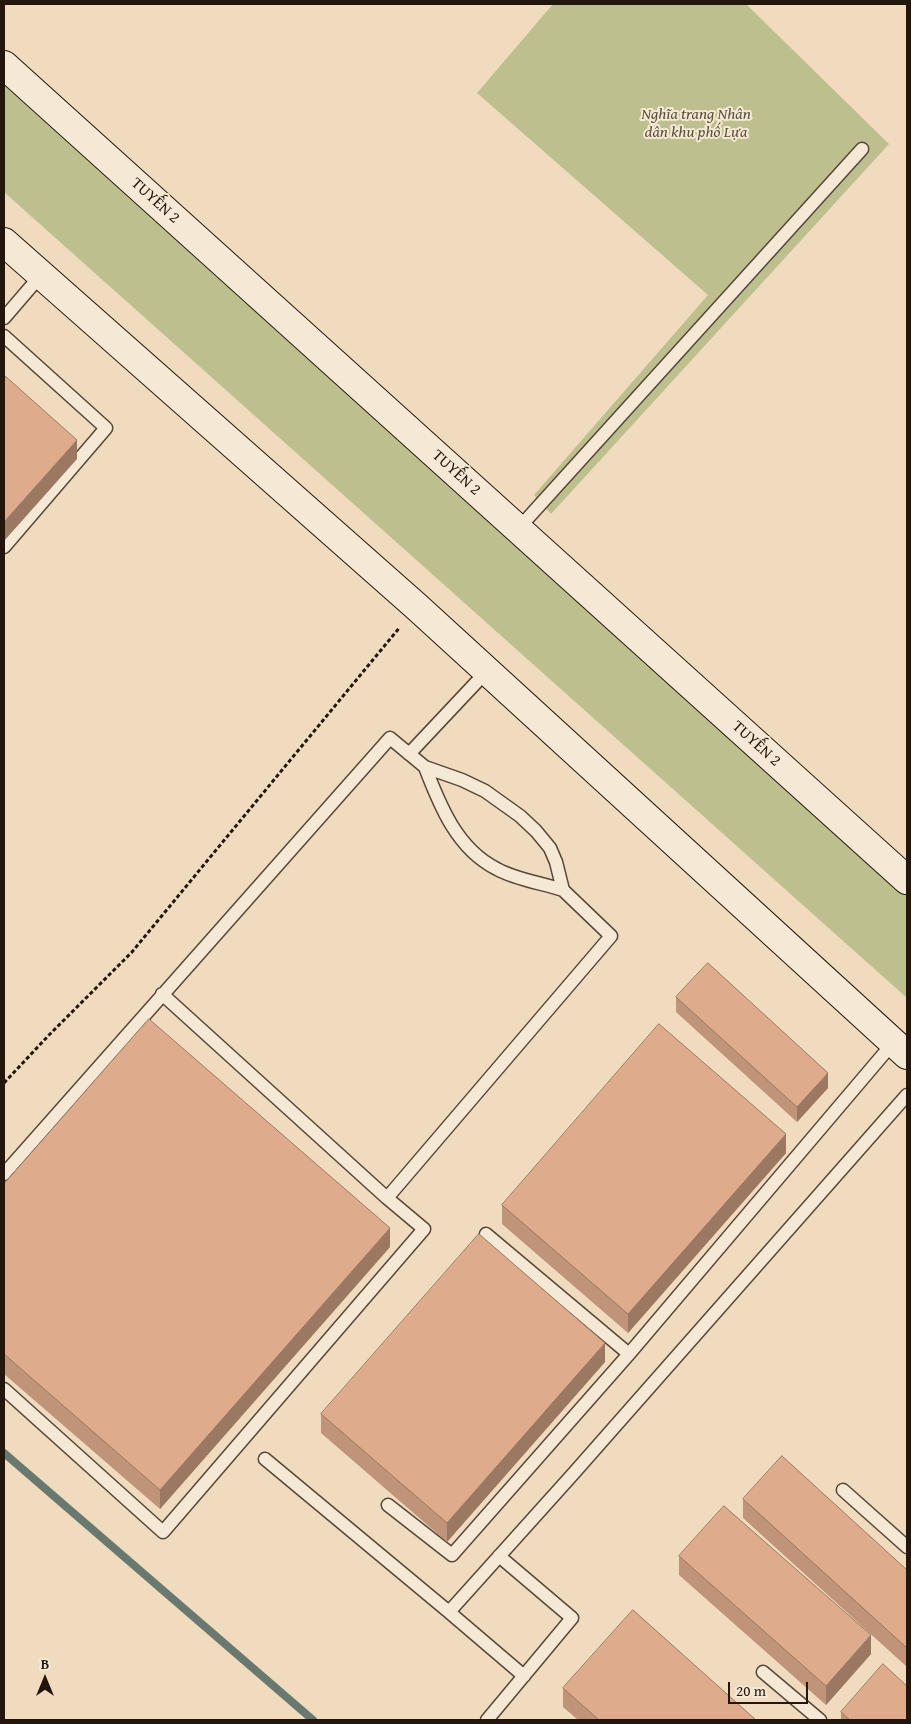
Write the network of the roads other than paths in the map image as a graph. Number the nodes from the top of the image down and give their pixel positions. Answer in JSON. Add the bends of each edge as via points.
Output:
{"nodes":[{"id":1,"x":4,"y":65,"type":"edge"},
{"id":2,"x":862,"y":149,"type":"dead end"},
{"id":3,"x":4,"y":242,"type":"edge"},
{"id":4,"x":42,"y":275,"type":"junction"},
{"id":5,"x":4,"y":318,"type":"edge"},
{"id":6,"x":4,"y":336,"type":"edge"},
{"id":7,"x":518,"y":529,"type":"junction"},
{"id":8,"x":4,"y":547,"type":"edge"},
{"id":9,"x":487,"y":671,"type":"junction"},
{"id":10,"x":409,"y":754,"type":"junction"},
{"id":11,"x":425,"y":767,"type":"junction"},
{"id":12,"x":907,"y":880,"type":"edge"},
{"id":13,"x":563,"y":890,"type":"junction"},
{"id":14,"x":162,"y":994,"type":"junction"},
{"id":15,"x":900,"y":1049,"type":"edge"},
{"id":16,"x":907,"y":1095,"type":"edge"},
{"id":17,"x":4,"y":1174,"type":"edge"},
{"id":18,"x":386,"y":1198,"type":"junction"},
{"id":19,"x":486,"y":1234,"type":"dead end"},
{"id":20,"x":629,"y":1354,"type":"junction"},
{"id":21,"x":4,"y":1389,"type":"edge"},
{"id":22,"x":265,"y":1459,"type":"dead end"},
{"id":23,"x":843,"y":1490,"type":"dead end"},
{"id":24,"x":388,"y":1505,"type":"dead end"},
{"id":25,"x":907,"y":1547,"type":"edge"},
{"id":26,"x":499,"y":1556,"type":"junction"},
{"id":27,"x":449,"y":1612,"type":"junction"},
{"id":28,"x":763,"y":1672,"type":"dead end"},
{"id":29,"x":524,"y":1676,"type":"junction"},
{"id":30,"x":487,"y":1720,"type":"edge"},
{"id":31,"x":820,"y":1720,"type":"edge"}],
"edges":[{"from":1,"to":7,"type":"main road","name":"TUYẾN 2"},
{"from":2,"to":7,"type":"lane"},
{"from":3,"to":4,"type":"main road"},
{"from":4,"to":5,"type":"lane"},
{"from":4,"to":9,"type":"main road"},
{"from":6,"to":8,"type":"lane","via":[[106,428]]},
{"from":7,"to":12,"type":"main road","name":"TUYẾN 2"},
{"from":9,"to":10,"type":"lane"},
{"from":9,"to":15,"type":"main road"},
{"from":10,"to":11,"type":"lane"},
{"from":10,"to":14,"type":"lane","via":[[390,738]]},
{"from":11,"to":13,"type":"lane","via":[[485,791],[520,816],[550,848]]},
{"from":11,"to":13,"type":"lane","via":[[447,819],[474,853],[496,869]]},
{"from":13,"to":18,"type":"lane","via":[[611,936]]},
{"from":14,"to":17,"type":"lane"},
{"from":14,"to":18,"type":"lane"},
{"from":15,"to":20,"type":"lane"},
{"from":16,"to":26,"type":"lane"},
{"from":18,"to":21,"type":"lane","via":[[424,1229],[163,1532]]},
{"from":19,"to":20,"type":"lane"},
{"from":20,"to":24,"type":"lane","via":[[452,1555]]},
{"from":22,"to":27,"type":"lane"},
{"from":23,"to":25,"type":"lane"},
{"from":26,"to":27,"type":"lane"},
{"from":26,"to":29,"type":"lane","via":[[572,1618]]},
{"from":27,"to":29,"type":"lane"},
{"from":28,"to":31,"type":"lane"},
{"from":29,"to":30,"type":"lane"}]}
